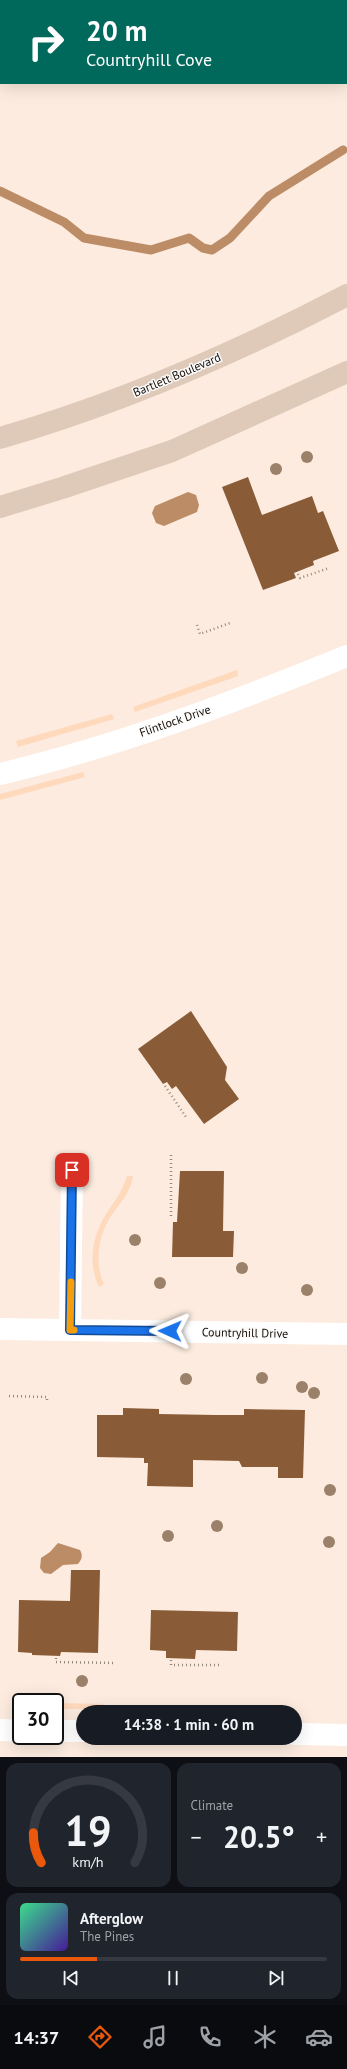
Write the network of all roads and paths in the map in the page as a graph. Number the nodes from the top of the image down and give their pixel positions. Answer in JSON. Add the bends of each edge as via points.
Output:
{"nodes":[{"id":1,"x":347,"y":295,"type":"edge"},
{"id":2,"x":347,"y":372,"type":"edge"},
{"id":3,"x":0,"y":438,"type":"edge"},
{"id":4,"x":0,"y":507,"type":"edge"},
{"id":5,"x":329,"y":568,"type":"dead end"},
{"id":6,"x":298,"y":574,"type":"dead end"},
{"id":7,"x":230,"y":623,"type":"dead end"},
{"id":8,"x":197,"y":625,"type":"dead end"},
{"id":9,"x":347,"y":656,"type":"edge"},
{"id":10,"x":0,"y":774,"type":"edge"},
{"id":11,"x":165,"y":1086,"type":"dead end"},
{"id":12,"x":186,"y":1117,"type":"dead end"},
{"id":13,"x":171,"y":1155,"type":"dead end"},
{"id":14,"x":72,"y":1170,"type":"dead end"},
{"id":15,"x":174,"y":1216,"type":"dead end"},
{"id":16,"x":0,"y":1329,"type":"edge"},
{"id":17,"x":70,"y":1330,"type":"junction"},
{"id":18,"x":347,"y":1334,"type":"edge"},
{"id":19,"x":9,"y":1396,"type":"dead end"},
{"id":20,"x":47,"y":1401,"type":"dead end"},
{"id":21,"x":56,"y":1658,"type":"dead end"},
{"id":22,"x":170,"y":1660,"type":"dead end"},
{"id":23,"x":116,"y":1663,"type":"dead end"},
{"id":24,"x":222,"y":1665,"type":"dead end"},
{"id":25,"x":0,"y":1730,"type":"edge"},
{"id":26,"x":12,"y":1731,"type":"edge"},
{"id":27,"x":64,"y":1731,"type":"edge"},
{"id":28,"x":76,"y":1731,"type":"edge"},
{"id":29,"x":302,"y":1734,"type":"edge"},
{"id":30,"x":347,"y":1735,"type":"edge"}],
"edges":[{"from":1,"to":3,"type":"main road","name":"Bartlett Boulevard","via":[[258,339],[153,386],[52,423]]},
{"from":2,"to":4,"type":"main road","via":[[172,451]]},
{"from":5,"to":6,"type":"path","via":[[300,578]]},
{"from":7,"to":8,"type":"path","via":[[200,634]]},
{"from":9,"to":10,"type":"street","name":"Flintlock Drive","via":[[255,693],[144,731]]},
{"from":11,"to":12,"type":"path"},
{"from":13,"to":15,"type":"path","via":[[170,1216]]},
{"from":14,"to":17,"type":"street"},
{"from":16,"to":17,"type":"street","name":"Countryhill Drive"},
{"from":17,"to":18,"type":"street","name":"Countryhill Drive"},
{"from":19,"to":20,"type":"path","via":[[47,1397]]},
{"from":21,"to":23,"type":"path","via":[[56,1662]]},
{"from":22,"to":24,"type":"path","via":[[171,1665]]},
{"from":25,"to":26,"type":"street"},
{"from":27,"to":28,"type":"street"},
{"from":29,"to":30,"type":"street"}]}
